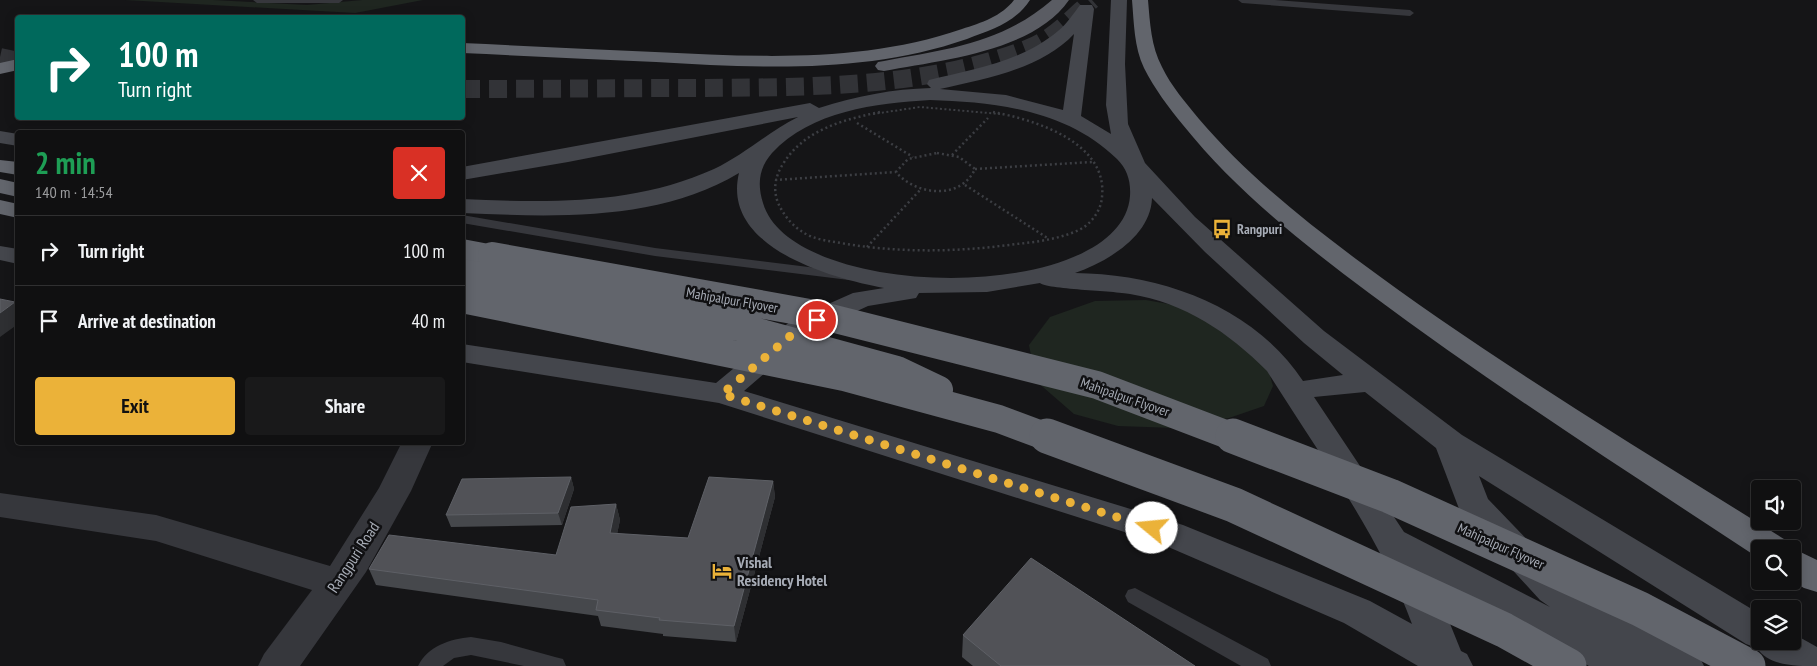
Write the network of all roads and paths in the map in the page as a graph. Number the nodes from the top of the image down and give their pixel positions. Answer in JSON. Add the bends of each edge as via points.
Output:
{"nodes":[{"id":1,"x":258,"y":0,"type":"edge"},
{"id":2,"x":340,"y":0,"type":"edge"},
{"id":3,"x":1022,"y":0,"type":"edge"},
{"id":4,"x":1061,"y":0,"type":"edge"},
{"id":5,"x":1242,"y":0,"type":"edge"},
{"id":6,"x":1133,"y":1,"type":"edge"},
{"id":7,"x":1086,"y":4,"type":"edge"},
{"id":8,"x":1410,"y":13,"type":"dead end"},
{"id":9,"x":465,"y":48,"type":"edge"},
{"id":10,"x":15,"y":65,"type":"edge"},
{"id":11,"x":884,"y":66,"type":"dead end"},
{"id":12,"x":0,"y":69,"type":"edge"},
{"id":13,"x":993,"y":112,"type":"junction"},
{"id":14,"x":850,"y":118,"type":"junction"},
{"id":15,"x":1071,"y":119,"type":"junction"},
{"id":16,"x":0,"y":137,"type":"edge"},
{"id":17,"x":777,"y":137,"type":"junction"},
{"id":18,"x":15,"y":140,"type":"edge"},
{"id":19,"x":952,"y":155,"type":"junction"},
{"id":20,"x":912,"y":157,"type":"junction"},
{"id":21,"x":1092,"y":162,"type":"junction"},
{"id":22,"x":0,"y":166,"type":"edge"},
{"id":23,"x":15,"y":168,"type":"edge"},
{"id":24,"x":1135,"y":168,"type":"junction"},
{"id":25,"x":975,"y":169,"type":"junction"},
{"id":26,"x":896,"y":172,"type":"junction"},
{"id":27,"x":465,"y":173,"type":"edge"},
{"id":28,"x":776,"y":180,"type":"junction"},
{"id":29,"x":964,"y":185,"type":"junction"},
{"id":30,"x":0,"y":186,"type":"edge"},
{"id":31,"x":15,"y":189,"type":"edge"},
{"id":32,"x":921,"y":189,"type":"junction"},
{"id":33,"x":465,"y":206,"type":"edge"},
{"id":34,"x":0,"y":207,"type":"edge"},
{"id":35,"x":15,"y":210,"type":"edge"},
{"id":36,"x":465,"y":220,"type":"edge"},
{"id":37,"x":1049,"y":239,"type":"junction"},
{"id":38,"x":866,"y":248,"type":"junction"},
{"id":39,"x":465,"y":251,"type":"edge"},
{"id":40,"x":0,"y":253,"type":"edge"},
{"id":41,"x":15,"y":256,"type":"edge"},
{"id":42,"x":465,"y":274,"type":"edge"},
{"id":43,"x":868,"y":278,"type":"junction"},
{"id":44,"x":1016,"y":280,"type":"junction"},
{"id":45,"x":943,"y":286,"type":"junction"},
{"id":46,"x":465,"y":299,"type":"edge"},
{"id":47,"x":465,"y":353,"type":"edge"},
{"id":48,"x":1371,"y":382,"type":"junction"},
{"id":49,"x":1295,"y":392,"type":"junction"},
{"id":50,"x":722,"y":394,"type":"junction"},
{"id":51,"x":998,"y":419,"type":"junction"},
{"id":52,"x":1450,"y":442,"type":"junction"},
{"id":53,"x":416,"y":445,"type":"edge"},
{"id":54,"x":0,"y":505,"type":"edge"},
{"id":55,"x":1758,"y":540,"type":"edge"},
{"id":56,"x":1392,"y":542,"type":"junction"},
{"id":57,"x":1801,"y":568,"type":"edge"},
{"id":58,"x":1817,"y":578,"type":"edge"},
{"id":59,"x":336,"y":583,"type":"junction"},
{"id":60,"x":1135,"y":596,"type":"dead end"},
{"id":61,"x":1751,"y":627,"type":"edge"},
{"id":62,"x":1788,"y":650,"type":"edge"},
{"id":63,"x":1571,"y":655,"type":"edge"},
{"id":64,"x":1447,"y":665,"type":"edge"},
{"id":65,"x":278,"y":666,"type":"edge"},
{"id":66,"x":429,"y":666,"type":"edge"},
{"id":67,"x":555,"y":666,"type":"edge"},
{"id":68,"x":1260,"y":666,"type":"edge"},
{"id":69,"x":1625,"y":666,"type":"edge"},
{"id":70,"x":1684,"y":666,"type":"edge"},
{"id":71,"x":1748,"y":666,"type":"edge"},
{"id":72,"x":1814,"y":666,"type":"edge"}],
"edges":[{"from":1,"to":2,"type":"lane"},
{"from":3,"to":9,"type":"highway","via":[[1005,16],[966,35],[910,49],[844,58],[704,60]]},
{"from":4,"to":11,"type":"highway","via":[[1030,25],[1006,37]]},
{"from":5,"to":8,"type":"lane"},
{"from":6,"to":24,"type":"main road","via":[[1116,118]]},
{"from":6,"to":55,"type":"highway","via":[[1156,74],[1239,176],[1331,253],[1469,354]]},
{"from":7,"to":15,"type":"main road"},
{"from":7,"to":27,"type":"main road","via":[[1066,34],[1046,49],[974,76]]},
{"from":10,"to":12,"type":"highway"},
{"from":13,"to":14,"type":"path","via":[[920,107]]},
{"from":13,"to":19,"type":"path"},
{"from":13,"to":21,"type":"path","via":[[1027,120],[1060,133],[1083,149]]},
{"from":14,"to":20,"type":"path"},
{"from":14,"to":28,"type":"path","via":[[815,133],[786,155]]},
{"from":15,"to":17,"type":"main road","via":[[1033,106],[991,98],[919,95],[838,108]]},
{"from":15,"to":24,"type":"main road","via":[[1109,140]]},
{"from":16,"to":18,"type":"main road"},
{"from":17,"to":33,"type":"main road","via":[[726,172],[646,200],[559,210]]},
{"from":17,"to":43,"type":"main road","via":[[758,157],[748,180],[753,212],[782,243],[806,257]]},
{"from":19,"to":20,"type":"path","via":[[937,153]]},
{"from":19,"to":25,"type":"path"},
{"from":20,"to":26,"type":"path","via":[[904,161]]},
{"from":21,"to":25,"type":"path"},
{"from":21,"to":37,"type":"path","via":[[1104,184],[1103,203],[1090,223]]},
{"from":22,"to":23,"type":"highway"},
{"from":24,"to":44,"type":"main road","via":[[1141,183],[1142,200],[1136,217],[1124,233],[1081,262],[1051,273]]},
{"from":24,"to":48,"type":"main road","via":[[1203,237],[1321,344]]},
{"from":25,"to":29,"type":"path","via":[[972,179]]},
{"from":26,"to":28,"type":"path"},
{"from":26,"to":32,"type":"path","via":[[904,182]]},
{"from":28,"to":38,"type":"path","via":[[774,189],[779,209],[796,227],[812,237]]},
{"from":29,"to":32,"type":"path","via":[[942,190]]},
{"from":29,"to":37,"type":"path"},
{"from":30,"to":31,"type":"highway"},
{"from":32,"to":38,"type":"path"},
{"from":34,"to":35,"type":"highway"},
{"from":36,"to":43,"type":"lane","via":[[747,266]]},
{"from":37,"to":38,"type":"path","via":[[925,251]]},
{"from":39,"to":71,"type":"highway","name":"Mahipalpur Flyover","bridge":true,"via":[[815,314],[1097,385],[1390,496],[1640,609]]},
{"from":40,"to":41,"type":"main road"},
{"from":42,"to":51,"type":"highway","bridge":true,"via":[[739,327],[897,370]]},
{"from":43,"to":45,"type":"main road"},
{"from":44,"to":45,"type":"main road"},
{"from":44,"to":49,"type":"main road","via":[[1113,282],[1185,300],[1247,334],[1278,365]]},
{"from":45,"to":50,"type":"main road","via":[[862,299],[802,326]]},
{"from":46,"to":51,"type":"highway","bridge":true,"via":[[844,377]]},
{"from":47,"to":50,"type":"main road"},
{"from":48,"to":49,"type":"main road","via":[[1328,384]]},
{"from":48,"to":52,"type":"main road"},
{"from":49,"to":56,"type":"main road"},
{"from":50,"to":64,"type":"main road","via":[[1171,534],[1357,612]]},
{"from":51,"to":63,"type":"highway","bridge":true,"via":[[1234,505],[1504,630]]},
{"from":52,"to":61,"type":"main road"},
{"from":52,"to":70,"type":"main road","via":[[1473,505],[1553,590],[1604,625]]},
{"from":53,"to":59,"type":"street","name":"Rangpuri Road","via":[[353,562]]},
{"from":54,"to":59,"type":"street","via":[[156,528]]},
{"from":56,"to":63,"type":"main road"},
{"from":56,"to":64,"type":"main road","via":[[1416,584]]},
{"from":57,"to":58,"type":"highway"},
{"from":59,"to":65,"type":"street","name":"Rangpuri Road"},
{"from":60,"to":68,"type":"lane"},
{"from":62,"to":72,"type":"main road"},
{"from":63,"to":69,"type":"main road"},
{"from":66,"to":67,"type":"lane","via":[[447,650],[463,647],[485,648]]}]}
